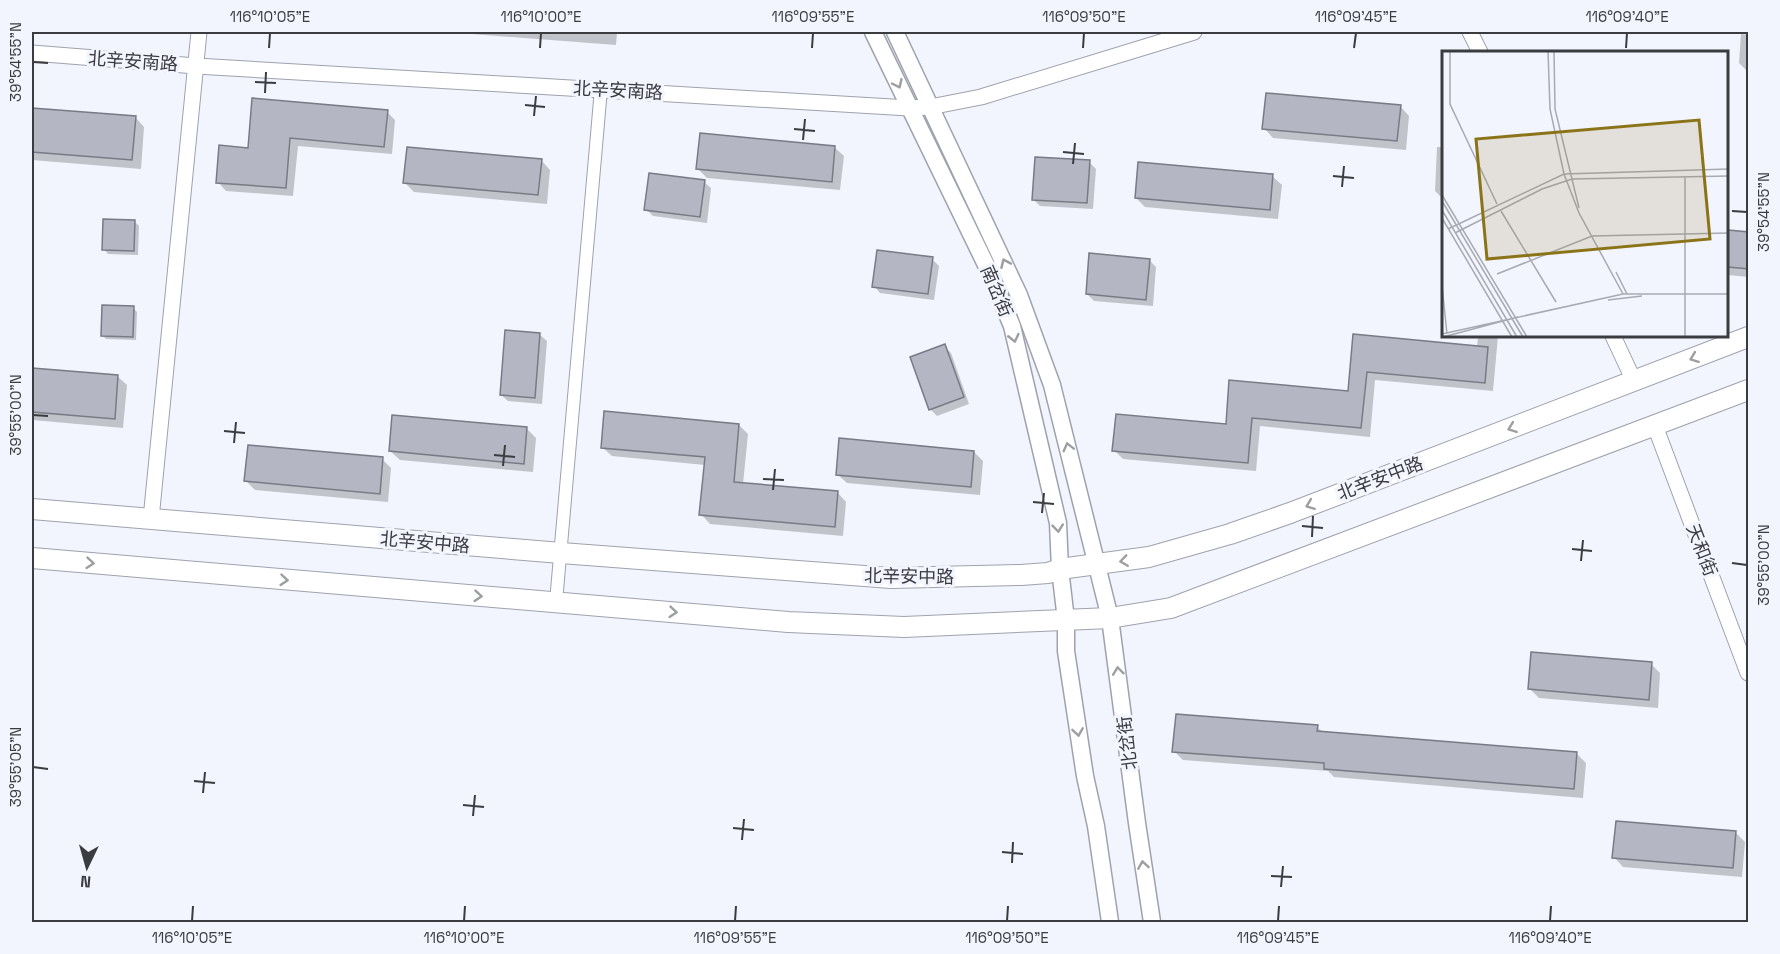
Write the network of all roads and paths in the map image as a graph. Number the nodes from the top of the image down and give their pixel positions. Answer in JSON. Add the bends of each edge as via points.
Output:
{"nodes":[{"id":1,"x":199,"y":32,"type":"edge"},
{"id":2,"x":873,"y":32,"type":"edge"},
{"id":3,"x":895,"y":32,"type":"edge"},
{"id":4,"x":1194,"y":32,"type":"edge"},
{"id":5,"x":1470,"y":32,"type":"edge"},
{"id":6,"x":1480,"y":51,"type":"edge"},
{"id":7,"x":32,"y":53,"type":"edge"},
{"id":8,"x":196,"y":66,"type":"junction"},
{"id":9,"x":602,"y":89,"type":"junction"},
{"id":10,"x":930,"y":107,"type":"junction"},
{"id":11,"x":909,"y":108,"type":"junction"},
{"id":12,"x":1749,"y":336,"type":"edge"},
{"id":13,"x":1614,"y":338,"type":"edge"},
{"id":14,"x":1634,"y":381,"type":"junction"},
{"id":15,"x":1749,"y":390,"type":"edge"},
{"id":16,"x":1655,"y":426,"type":"junction"},
{"id":17,"x":32,"y":509,"type":"edge"},
{"id":18,"x":151,"y":519,"type":"junction"},
{"id":19,"x":561,"y":553,"type":"junction"},
{"id":20,"x":32,"y":558,"type":"edge"},
{"id":21,"x":1097,"y":565,"type":"junction"},
{"id":22,"x":1060,"y":569,"type":"junction"},
{"id":23,"x":556,"y":602,"type":"junction"},
{"id":24,"x":1110,"y":618,"type":"junction"},
{"id":25,"x":1066,"y":620,"type":"junction"},
{"id":26,"x":1749,"y":673,"type":"edge"},
{"id":27,"x":1110,"y":922,"type":"edge"},
{"id":28,"x":1152,"y":922,"type":"edge"}],
"edges":[{"from":1,"to":8,"type":"street"},
{"from":2,"to":11,"type":"main road","name":"南岔街","one_way":true},
{"from":3,"to":10,"type":"main road","name":"南岔街"},
{"from":4,"to":10,"type":"street","name":"北辛安南路","via":[[981,97]]},
{"from":5,"to":6,"type":"street"},
{"from":7,"to":8,"type":"street","name":"北辛安南路"},
{"from":8,"to":9,"type":"street","name":"北辛安南路"},
{"from":8,"to":18,"type":"street"},
{"from":9,"to":11,"type":"street","name":"北辛安南路"},
{"from":9,"to":19,"type":"street"},
{"from":10,"to":11,"type":"street","name":"北辛安南路"},
{"from":21,"to":10,"type":"main road","name":"南岔街","one_way":true,"via":[[1048,373],[1019,295]]},
{"from":11,"to":22,"type":"main road","name":"南岔街","one_way":true,"via":[[989,271],[1011,326],[1058,523]]},
{"from":12,"to":14,"type":"main road","name":"北辛安中路","one_way":true},
{"from":13,"to":14,"type":"street"},
{"from":14,"to":21,"type":"main road","name":"北辛安中路","one_way":true,"via":[[1230,534],[1149,557]]},
{"from":15,"to":16,"type":"main road"},
{"from":16,"to":24,"type":"main road","via":[[1171,608]]},
{"from":16,"to":26,"type":"street","name":"天和街"},
{"from":17,"to":18,"type":"main road","name":"北辛安中路"},
{"from":18,"to":19,"type":"main road","name":"北辛安中路"},
{"from":19,"to":22,"type":"main road","name":"北辛安中路","via":[[891,578],[1021,575]]},
{"from":19,"to":23,"type":"street"},
{"from":20,"to":23,"type":"main road","one_way":true},
{"from":21,"to":22,"type":"main road","name":"北辛安中路"},
{"from":21,"to":24,"type":"main road","name":"北岔街"},
{"from":22,"to":25,"type":"main road"},
{"from":23,"to":25,"type":"main road","one_way":true,"via":[[788,622],[904,627]]},
{"from":24,"to":25,"type":"main road"},
{"from":28,"to":24,"type":"main road","name":"北岔街","one_way":true},
{"from":25,"to":27,"type":"main road","one_way":true,"via":[[1066,651]]}]}
